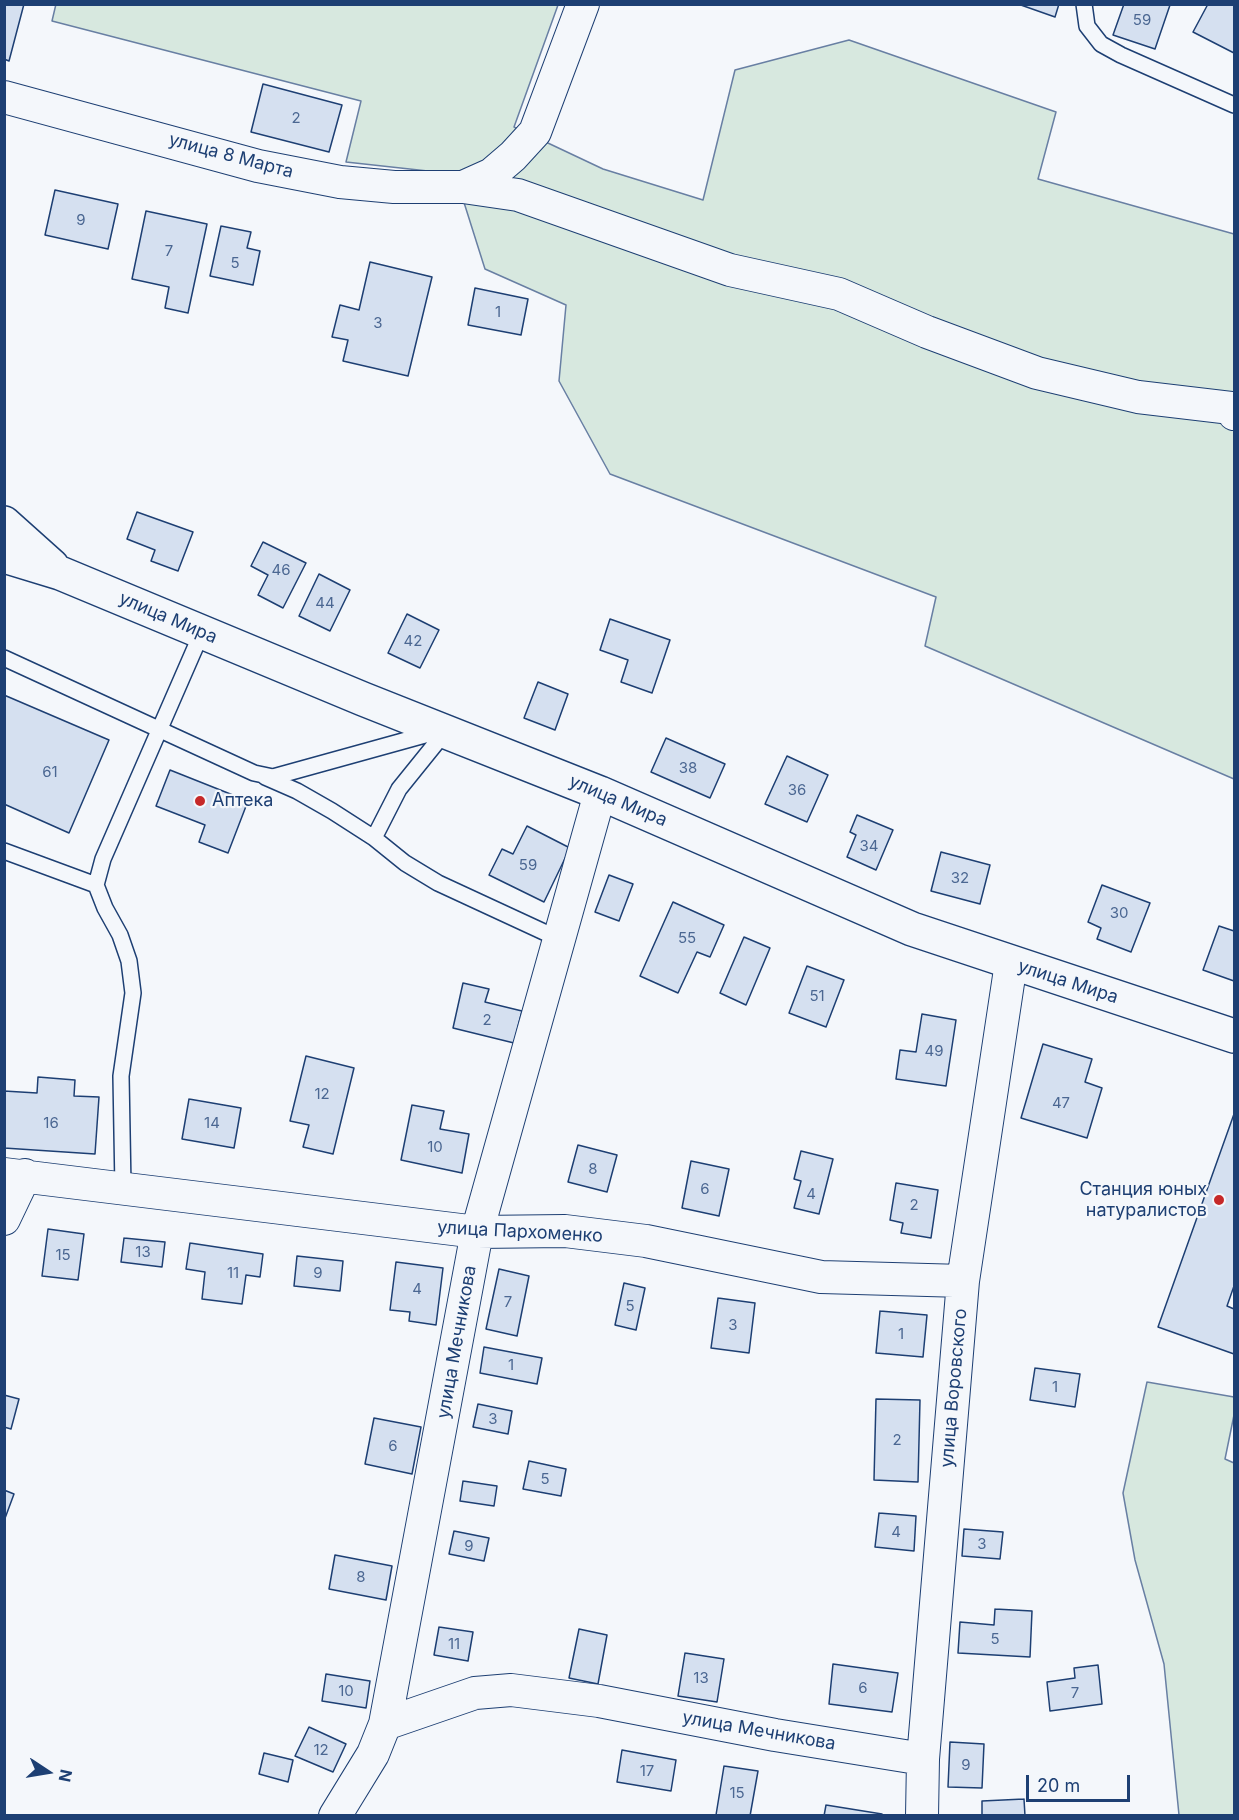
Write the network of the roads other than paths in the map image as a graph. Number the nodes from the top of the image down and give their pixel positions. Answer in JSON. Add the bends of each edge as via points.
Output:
{"nodes":[{"id":1,"x":583,"y":4,"type":"edge"},
{"id":2,"x":1084,"y":4,"type":"edge"},
{"id":3,"x":4,"y":97,"type":"edge"},
{"id":4,"x":1234,"y":105,"type":"edge"},
{"id":5,"x":463,"y":187,"type":"junction"},
{"id":6,"x":1233,"y":407,"type":"edge"},
{"id":7,"x":4,"y":523,"type":"edge"},
{"id":8,"x":4,"y":556,"type":"edge"},
{"id":9,"x":60,"y":573,"type":"junction"},
{"id":10,"x":201,"y":632,"type":"junction"},
{"id":11,"x":4,"y":658,"type":"edge"},
{"id":12,"x":158,"y":729,"type":"junction"},
{"id":13,"x":445,"y":732,"type":"junction"},
{"id":14,"x":254,"y":773,"type":"junction"},
{"id":15,"x":600,"y":793,"type":"junction"},
{"id":16,"x":374,"y":838,"type":"junction"},
{"id":17,"x":4,"y":851,"type":"edge"},
{"id":18,"x":96,"y":885,"type":"junction"},
{"id":19,"x":559,"y":939,"type":"junction"},
{"id":20,"x":1011,"y":963,"type":"junction"},
{"id":21,"x":1234,"y":1036,"type":"edge"},
{"id":22,"x":15,"y":1174,"type":"edge"},
{"id":23,"x":123,"y":1188,"type":"junction"},
{"id":24,"x":4,"y":1219,"type":"edge"},
{"id":25,"x":477,"y":1232,"type":"junction"},
{"id":26,"x":963,"y":1281,"type":"junction"},
{"id":27,"x":386,"y":1724,"type":"junction"},
{"id":28,"x":923,"y":1759,"type":"junction"},
{"id":29,"x":334,"y":1815,"type":"edge"},
{"id":30,"x":922,"y":1815,"type":"edge"}],
"edges":[{"from":1,"to":5,"type":"street","via":[[535,132],[492,174]]},
{"from":2,"to":4,"type":"lane","via":[[1087,26],[1101,44]]},
{"from":3,"to":5,"type":"street","name":"улица 8 Марта","via":[[258,166],[340,182]]},
{"from":5,"to":6,"type":"street","name":"улица 8 Марта","via":[[518,195],[730,270],[839,294],[1036,373],[1138,397]]},
{"from":7,"to":9,"type":"street"},
{"from":8,"to":9,"type":"street","name":"улица Мира"},
{"from":9,"to":10,"type":"street","name":"улица Мира"},
{"from":10,"to":12,"type":"lane"},
{"from":10,"to":13,"type":"street","name":"улица Мира"},
{"from":11,"to":12,"type":"lane"},
{"from":12,"to":14,"type":"lane"},
{"from":12,"to":18,"type":"lane","via":[[103,859]]},
{"from":13,"to":14,"type":"lane","via":[[419,735],[290,774],[273,777]]},
{"from":13,"to":15,"type":"street","name":"улица Мира"},
{"from":13,"to":16,"type":"lane","via":[[399,789]]},
{"from":14,"to":16,"type":"lane","via":[[297,791]]},
{"from":15,"to":19,"type":"street","name":"улица Мечникова"},
{"from":15,"to":20,"type":"street","name":"улица Мира","via":[[912,929]]},
{"from":16,"to":19,"type":"lane","via":[[438,883]]},
{"from":17,"to":18,"type":"lane"},
{"from":18,"to":23,"type":"lane","via":[[126,952],[133,993],[121,1076]]},
{"from":19,"to":25,"type":"street","name":"улица Мечникова"},
{"from":20,"to":21,"type":"street","name":"улица Мира"},
{"from":20,"to":26,"type":"street","name":"улица Воровского"},
{"from":22,"to":23,"type":"street","name":"улица Пархоменко"},
{"from":22,"to":24,"type":"street"},
{"from":23,"to":25,"type":"street","name":"улица Пархоменко"},
{"from":25,"to":26,"type":"street","name":"улица Пархоменко","via":[[565,1231],[646,1241],[821,1276]]},
{"from":25,"to":27,"type":"street","name":"улица Мечникова"},
{"from":26,"to":28,"type":"street","name":"улица Воровского"},
{"from":27,"to":28,"type":"street","name":"улица Мечникова","via":[[475,1693],[511,1690],[599,1701]]},
{"from":27,"to":29,"type":"street","name":"улица Мечникова","via":[[373,1754]]},
{"from":28,"to":30,"type":"street","name":"улица Воровского"}]}
